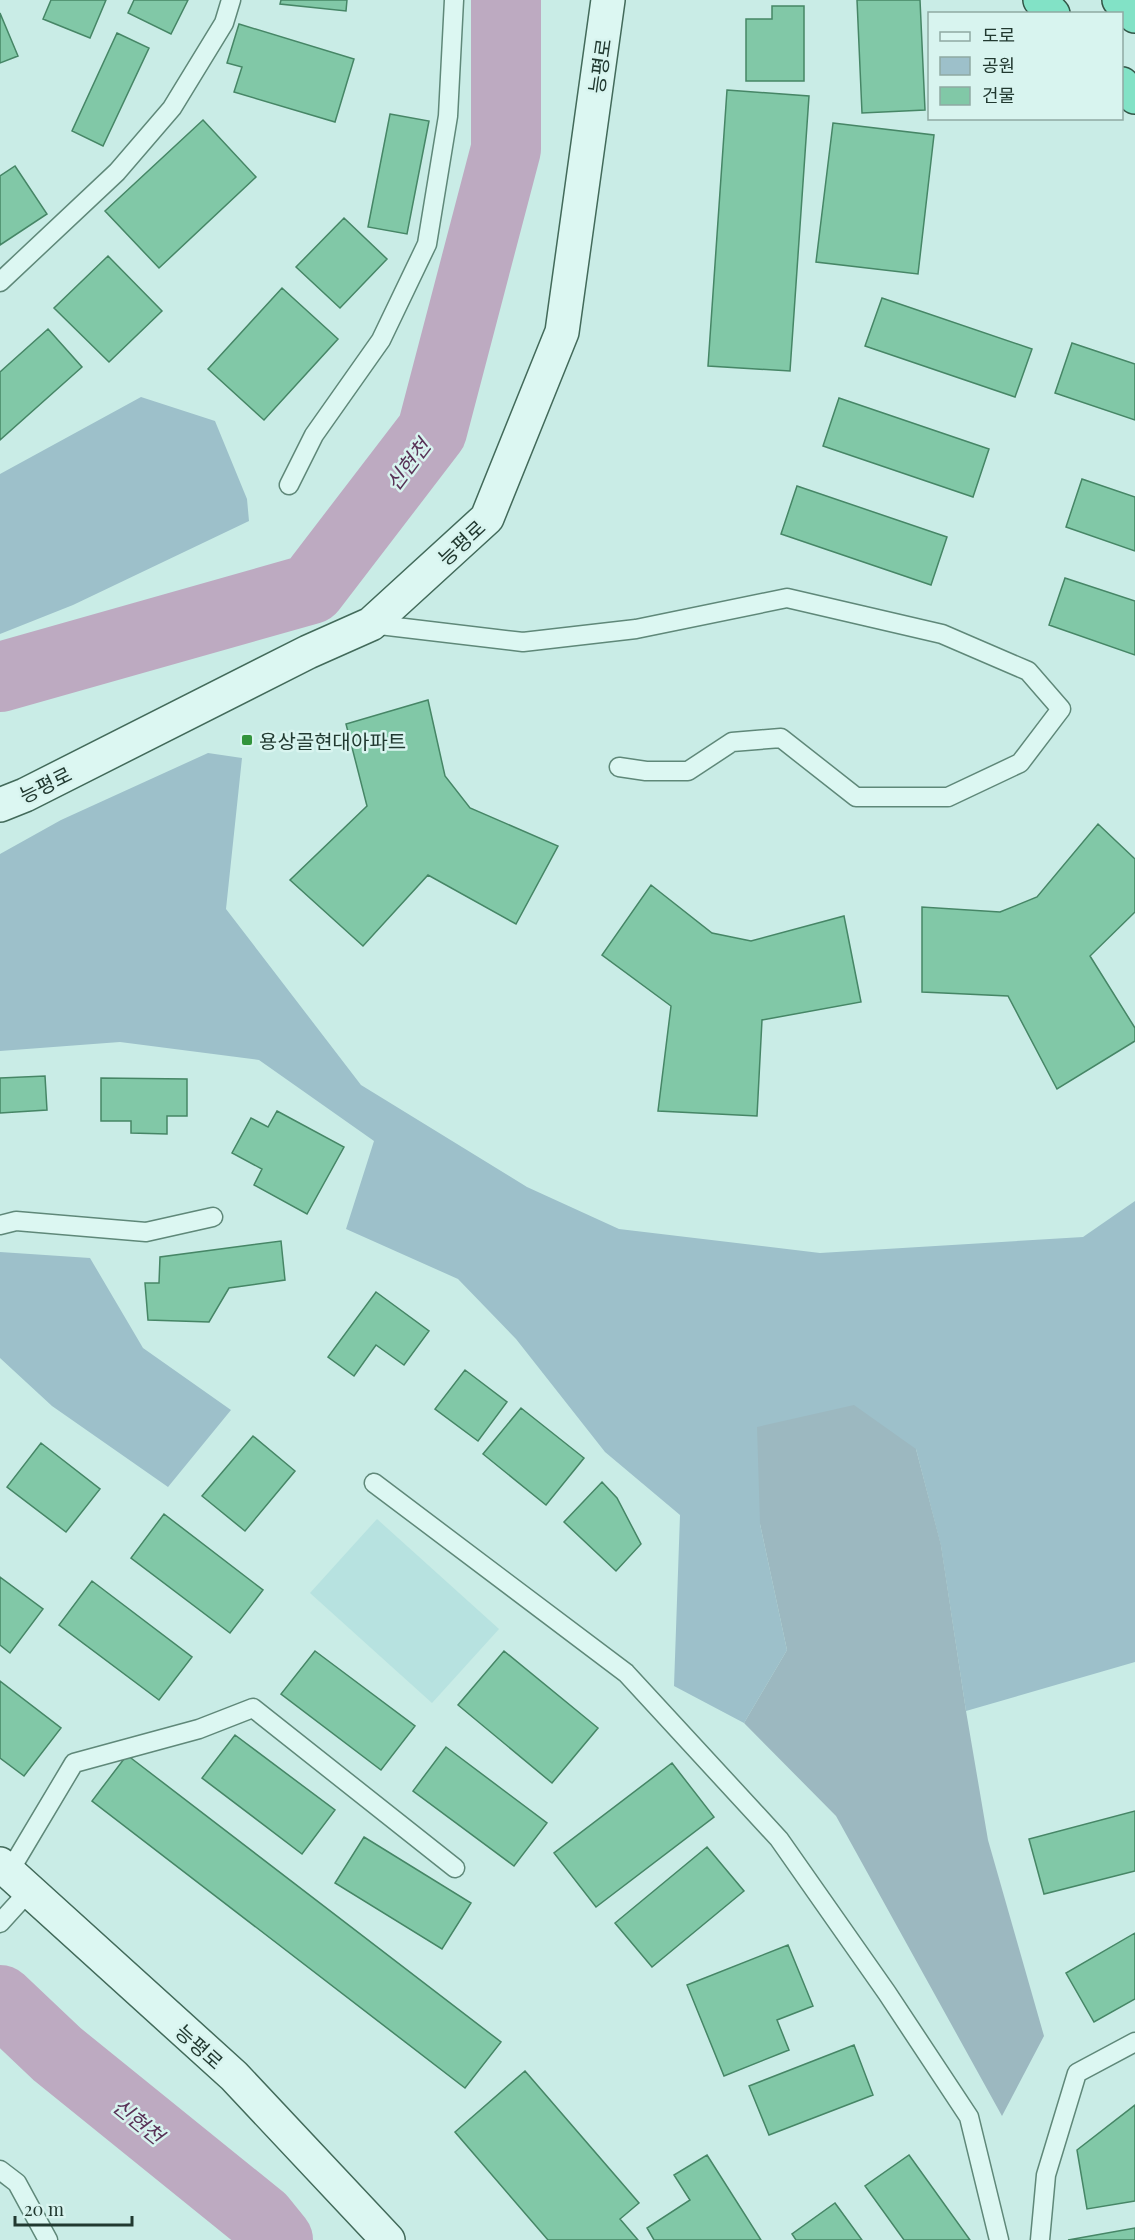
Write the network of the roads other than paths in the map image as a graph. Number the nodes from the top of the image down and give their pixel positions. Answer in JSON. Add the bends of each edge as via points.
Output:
{"nodes":[{"id":1,"x":231,"y":0,"type":"edge"},
{"id":2,"x":454,"y":0,"type":"edge"},
{"id":3,"x":608,"y":0,"type":"edge"},
{"id":4,"x":1040,"y":0,"type":"edge"},
{"id":5,"x":1119,"y":0,"type":"edge"},
{"id":6,"x":1051,"y":12,"type":"edge"},
{"id":7,"x":1135,"y":16,"type":"edge"},
{"id":8,"x":1123,"y":85,"type":"edge"},
{"id":9,"x":1135,"y":97,"type":"edge"},
{"id":10,"x":0,"y":282,"type":"edge"},
{"id":11,"x":289,"y":484,"type":"dead end"},
{"id":12,"x":371,"y":624,"type":"junction"},
{"id":13,"x":619,"y":767,"type":"dead end"},
{"id":14,"x":0,"y":805,"type":"edge"},
{"id":15,"x":213,"y":1217,"type":"dead end"},
{"id":16,"x":0,"y":1225,"type":"edge"},
{"id":17,"x":374,"y":1483,"type":"dead end"},
{"id":18,"x":455,"y":1868,"type":"dead end"},
{"id":19,"x":9,"y":1892,"type":"edge"},
{"id":20,"x":1135,"y":2042,"type":"edge"},
{"id":21,"x":0,"y":2170,"type":"edge"},
{"id":22,"x":48,"y":2240,"type":"edge"},
{"id":23,"x":388,"y":2240,"type":"edge"},
{"id":24,"x":999,"y":2240,"type":"edge"},
{"id":25,"x":1040,"y":2240,"type":"edge"}],
"edges":[{"from":1,"to":10,"type":"lane","via":[[224,22],[172,108],[117,172]]},
{"from":2,"to":11,"type":"lane","via":[[448,116],[427,244],[381,340],[314,435]]},
{"from":3,"to":12,"type":"main road","name":"능평로","via":[[562,332],[487,518]]},
{"from":4,"to":6,"type":"highway"},
{"from":5,"to":7,"type":"highway"},
{"from":8,"to":9,"type":"highway"},
{"from":12,"to":13,"type":"lane","via":[[523,642],[636,629],[787,598],[942,634],[1028,671],[1061,709],[1020,763],[948,797],[856,797],[781,738],[732,742],[688,771]]},
{"from":12,"to":14,"type":"main road","name":"능평로"},
{"from":15,"to":16,"type":"lane","via":[[146,1232],[16,1221]]},
{"from":17,"to":24,"type":"lane","via":[[626,1673],[779,1839],[969,2117]]},
{"from":18,"to":19,"type":"lane","via":[[253,1708],[199,1729],[74,1763]]},
{"from":19,"to":23,"type":"main road","name":"능평로","via":[[234,2076]]},
{"from":20,"to":25,"type":"lane","via":[[1077,2073],[1046,2175]]},
{"from":21,"to":22,"type":"lane","via":[[17,2183]]}]}
